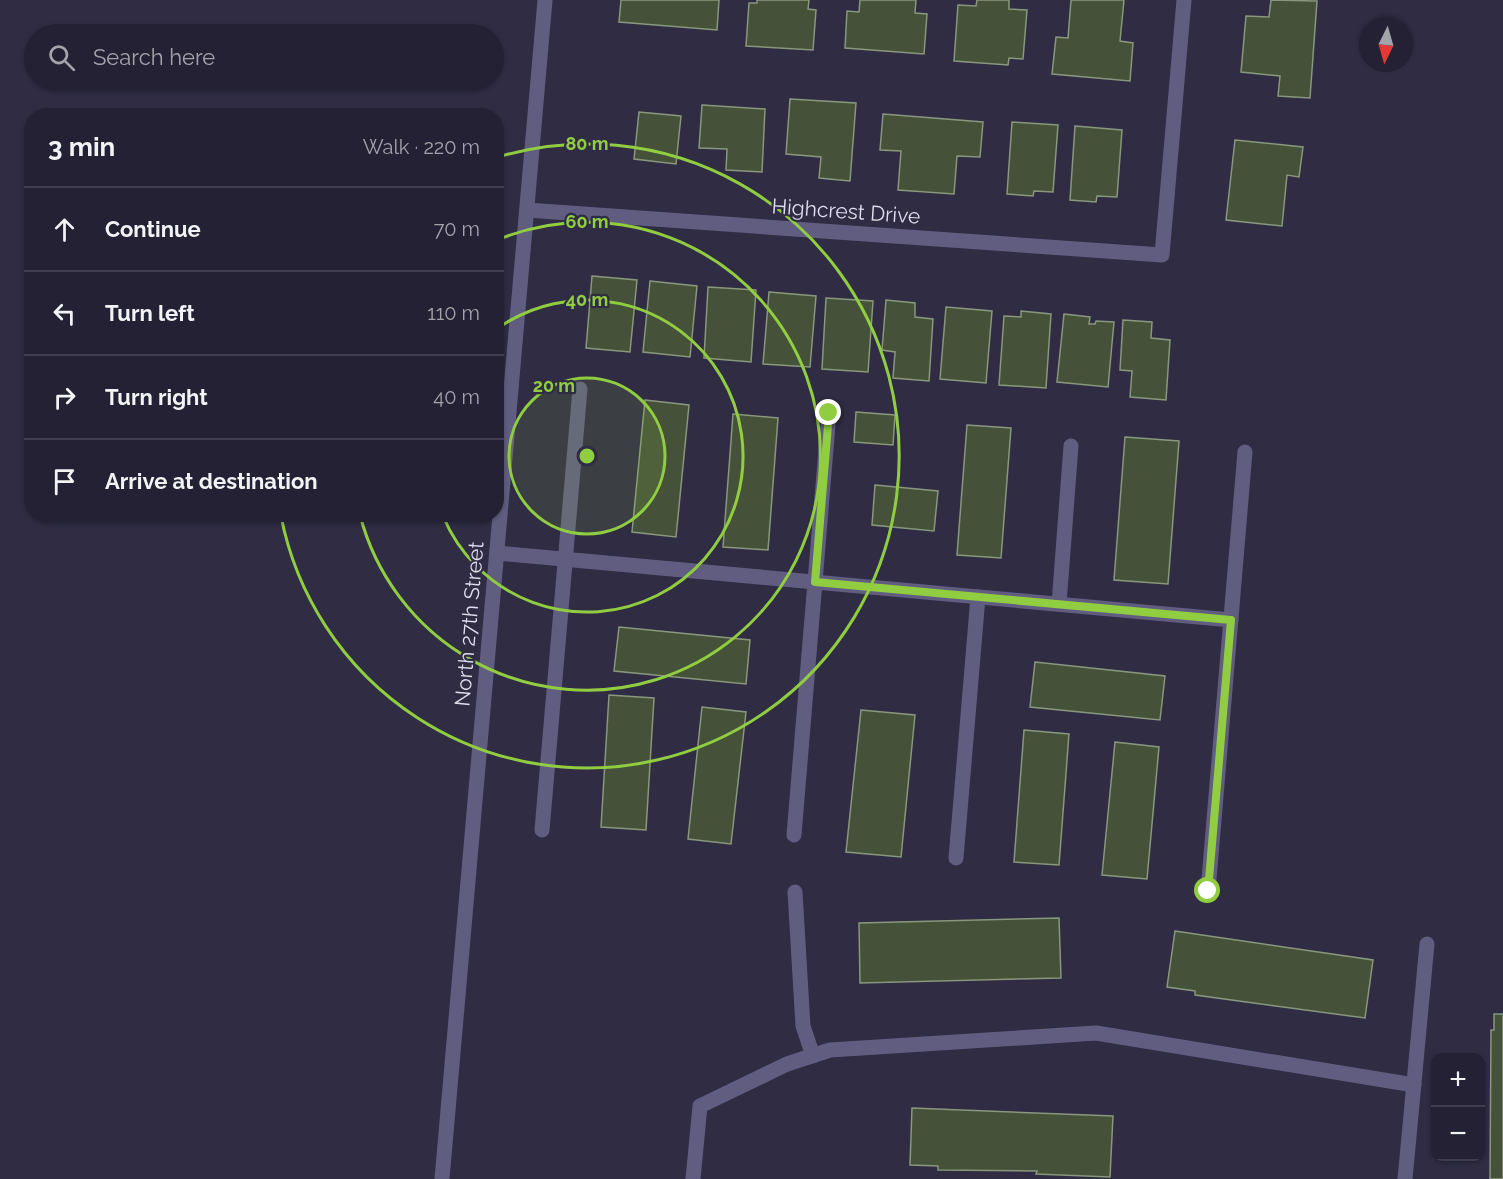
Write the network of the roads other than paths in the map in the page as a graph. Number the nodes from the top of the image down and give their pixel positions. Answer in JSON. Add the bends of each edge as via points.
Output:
{"nodes":[{"id":1,"x":545,"y":0,"type":"edge"},
{"id":2,"x":1184,"y":0,"type":"edge"},
{"id":3,"x":527,"y":210,"type":"junction"},
{"id":4,"x":580,"y":389,"type":"dead end"},
{"id":5,"x":829,"y":413,"type":"dead end"},
{"id":6,"x":1071,"y":446,"type":"dead end"},
{"id":7,"x":1245,"y":452,"type":"dead end"},
{"id":8,"x":504,"y":473,"type":"edge"},
{"id":9,"x":500,"y":522,"type":"edge"},
{"id":10,"x":497,"y":553,"type":"junction"},
{"id":11,"x":566,"y":559,"type":"junction"},
{"id":12,"x":815,"y":582,"type":"junction"},
{"id":13,"x":978,"y":597,"type":"junction"},
{"id":14,"x":1059,"y":604,"type":"junction"},
{"id":15,"x":1231,"y":620,"type":"junction"},
{"id":16,"x":542,"y":830,"type":"dead end"},
{"id":17,"x":794,"y":835,"type":"dead end"},
{"id":18,"x":956,"y":858,"type":"dead end"},
{"id":19,"x":1208,"y":891,"type":"dead end"},
{"id":20,"x":795,"y":892,"type":"dead end"},
{"id":21,"x":1427,"y":944,"type":"dead end"},
{"id":22,"x":813,"y":1056,"type":"junction"},
{"id":23,"x":1414,"y":1085,"type":"junction"},
{"id":24,"x":442,"y":1179,"type":"edge"},
{"id":25,"x":693,"y":1179,"type":"edge"},
{"id":26,"x":1405,"y":1179,"type":"edge"}],
"edges":[{"from":1,"to":3,"type":"street","name":"North 27th Street"},
{"from":2,"to":3,"type":"street","name":"Highcrest Drive","via":[[1162,255]]},
{"from":3,"to":8,"type":"street","name":"North 27th Street"},
{"from":4,"to":11,"type":"street"},
{"from":5,"to":12,"type":"street"},
{"from":6,"to":14,"type":"street"},
{"from":7,"to":15,"type":"street"},
{"from":9,"to":10,"type":"street","name":"North 27th Street"},
{"from":10,"to":11,"type":"street"},
{"from":10,"to":24,"type":"street","name":"North 27th Street"},
{"from":11,"to":12,"type":"street"},
{"from":11,"to":16,"type":"street"},
{"from":12,"to":13,"type":"street"},
{"from":12,"to":17,"type":"street"},
{"from":13,"to":14,"type":"street"},
{"from":13,"to":18,"type":"street"},
{"from":14,"to":15,"type":"street"},
{"from":15,"to":19,"type":"street"},
{"from":20,"to":22,"type":"street","via":[[802,1026]]},
{"from":21,"to":23,"type":"street"},
{"from":22,"to":23,"type":"street","via":[[830,1050],[1096,1033]]},
{"from":22,"to":25,"type":"street","via":[[700,1106]]},
{"from":23,"to":26,"type":"street"}]}
